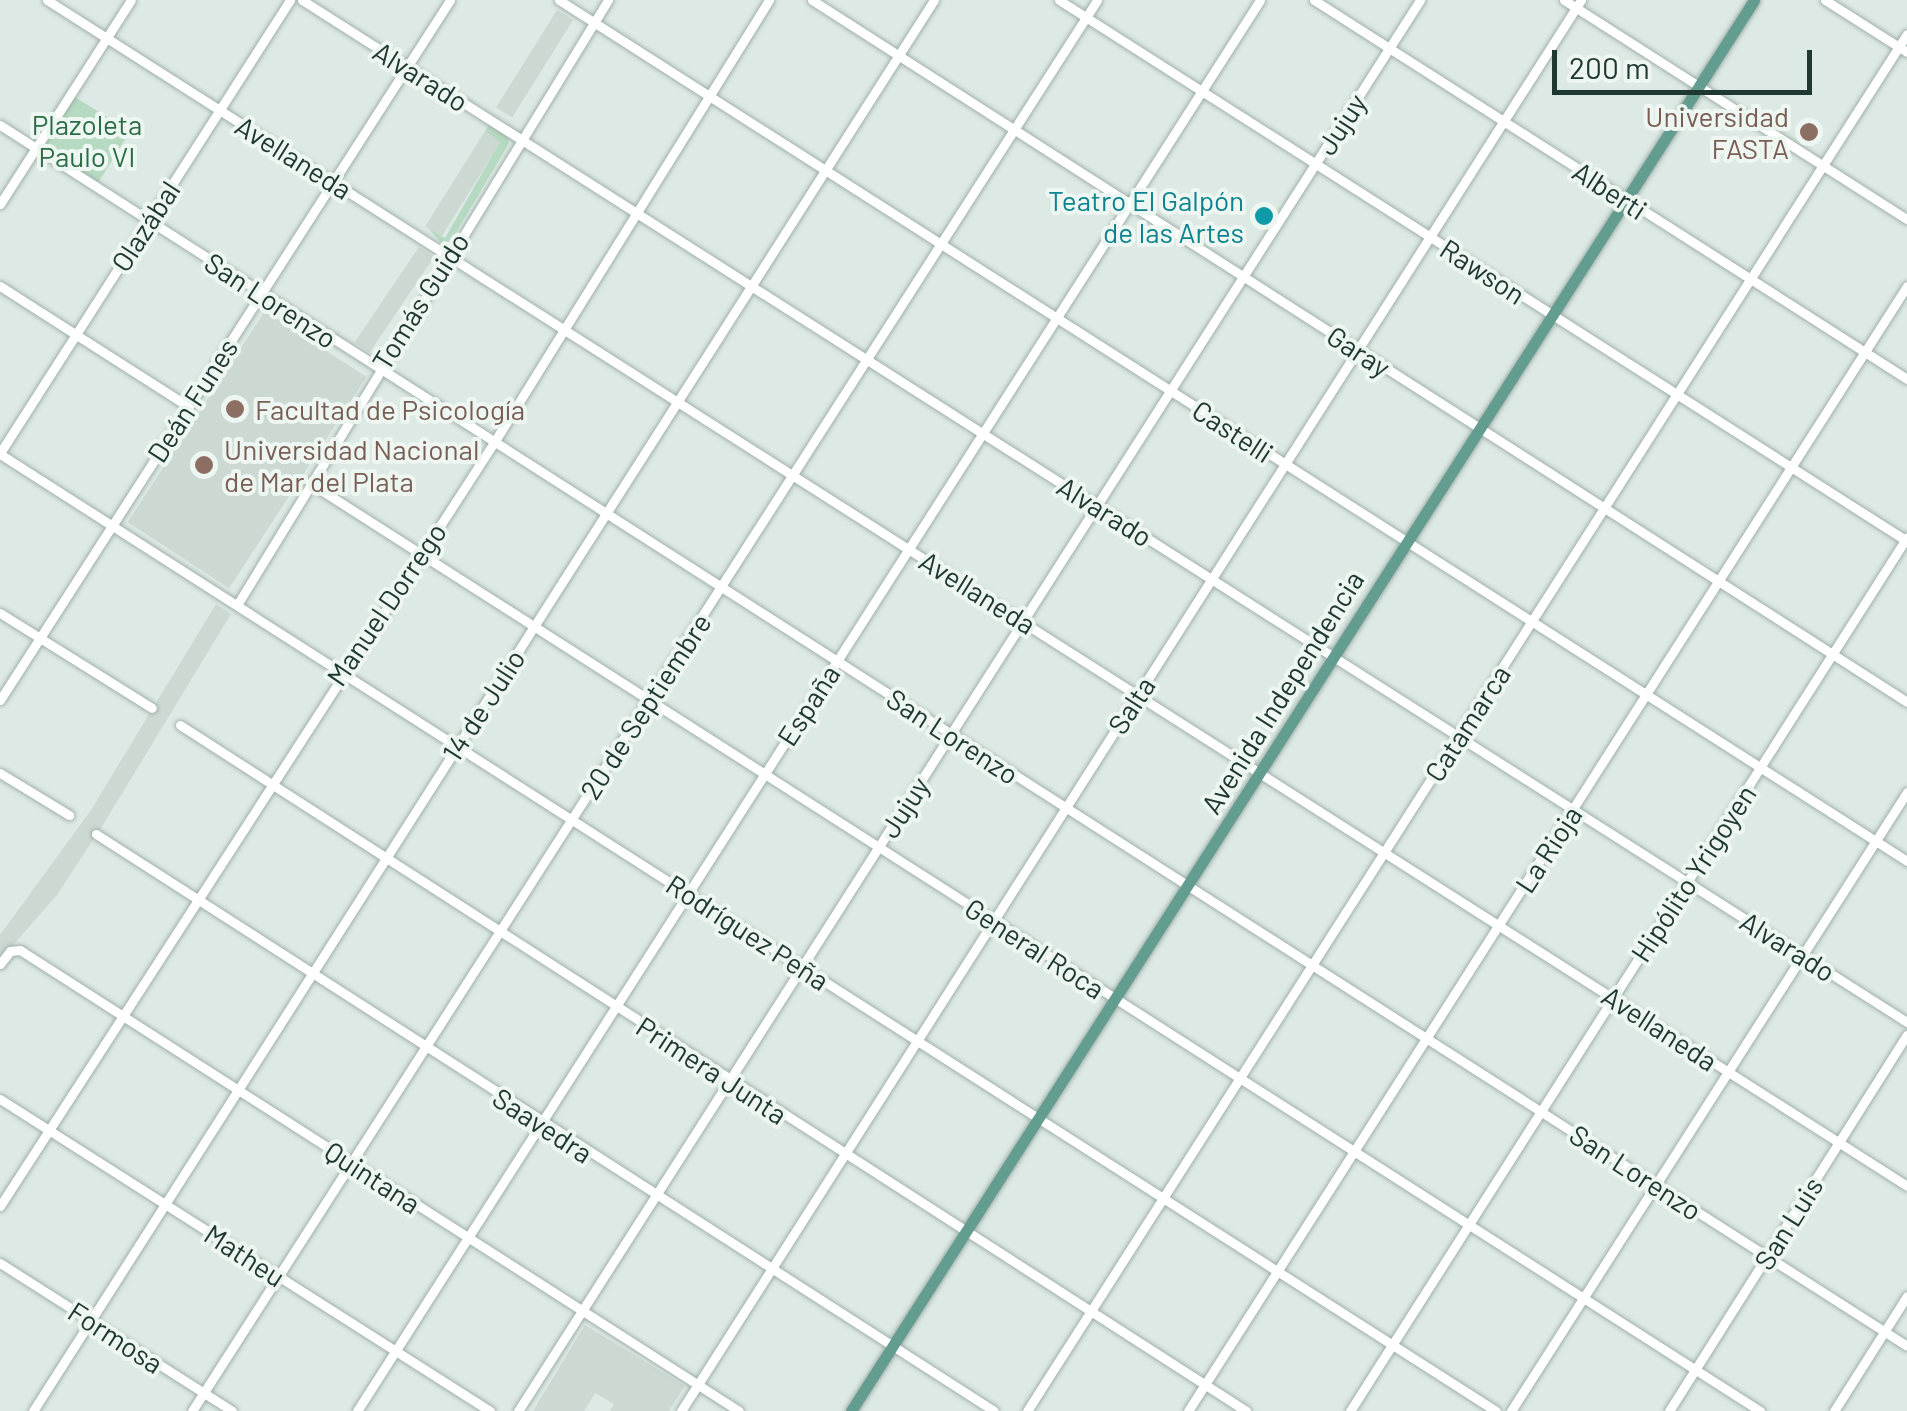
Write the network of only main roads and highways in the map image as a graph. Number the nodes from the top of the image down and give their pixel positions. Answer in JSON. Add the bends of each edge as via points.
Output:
{"nodes":[{"id":1,"x":1754,"y":0,"type":"edge"},
{"id":2,"x":851,"y":1411,"type":"edge"}],
"edges":[{"from":1,"to":2,"type":"main road","name":"Avenida Independencia"}]}
